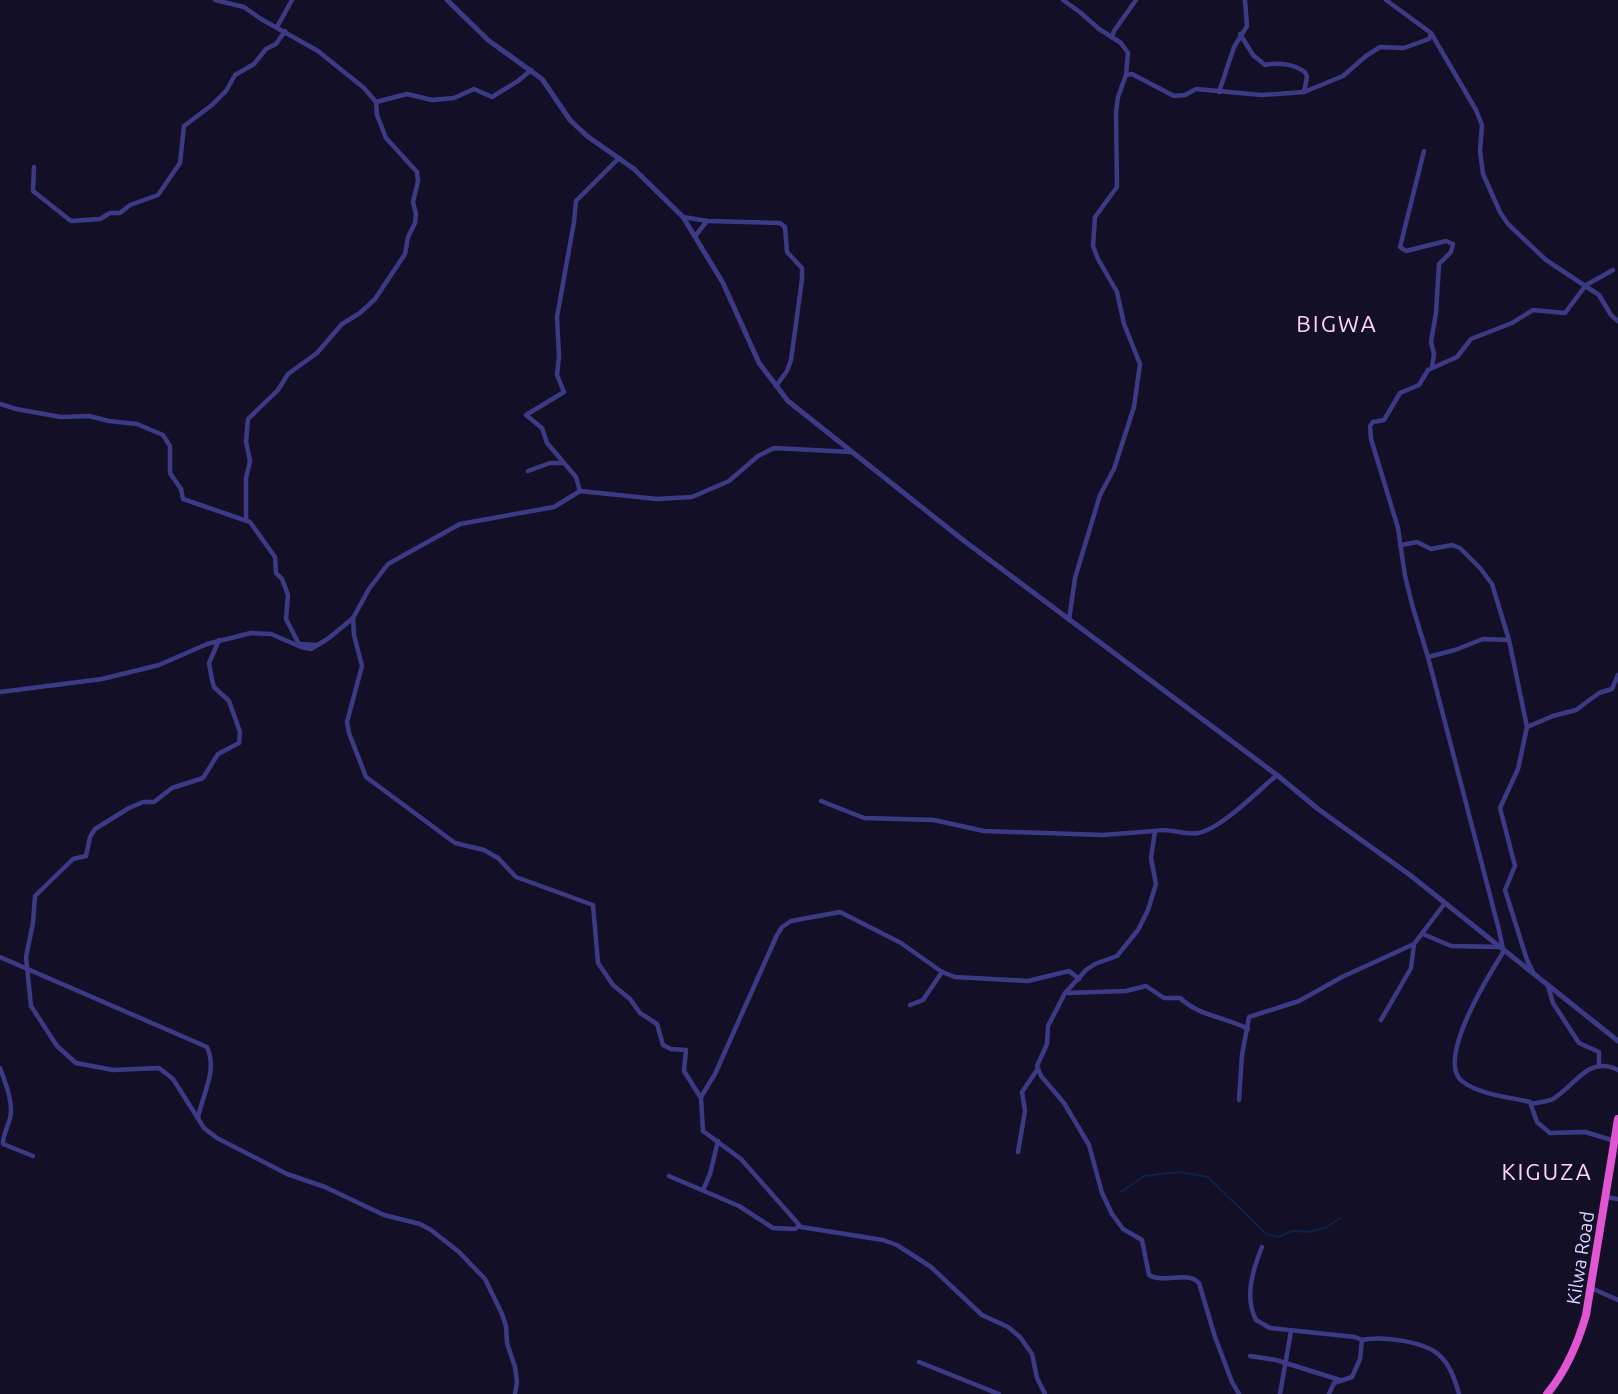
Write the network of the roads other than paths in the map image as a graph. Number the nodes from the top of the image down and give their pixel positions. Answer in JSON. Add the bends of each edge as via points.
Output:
{"nodes":[{"id":1,"x":215,"y":0,"type":"edge"},
{"id":2,"x":292,"y":0,"type":"edge"},
{"id":3,"x":447,"y":0,"type":"edge"},
{"id":4,"x":1063,"y":0,"type":"edge"},
{"id":5,"x":1136,"y":0,"type":"edge"},
{"id":6,"x":1245,"y":0,"type":"edge"},
{"id":7,"x":1386,"y":0,"type":"edge"},
{"id":8,"x":277,"y":27,"type":"junction"},
{"id":9,"x":285,"y":31,"type":"junction"},
{"id":10,"x":1431,"y":33,"type":"junction"},
{"id":11,"x":1240,"y":34,"type":"junction"},
{"id":12,"x":1112,"y":37,"type":"junction"},
{"id":13,"x":531,"y":70,"type":"junction"},
{"id":14,"x":1126,"y":75,"type":"junction"},
{"id":15,"x":1219,"y":92,"type":"junction"},
{"id":16,"x":1304,"y":92,"type":"junction"},
{"id":17,"x":376,"y":102,"type":"junction"},
{"id":18,"x":1424,"y":151,"type":"dead end"},
{"id":19,"x":620,"y":158,"type":"junction"},
{"id":20,"x":34,"y":167,"type":"dead end"},
{"id":21,"x":683,"y":217,"type":"junction"},
{"id":22,"x":707,"y":221,"type":"junction"},
{"id":23,"x":696,"y":235,"type":"junction"},
{"id":24,"x":1613,"y":270,"type":"dead end"},
{"id":25,"x":1586,"y":285,"type":"junction"},
{"id":26,"x":1618,"y":321,"type":"edge"},
{"id":27,"x":1432,"y":368,"type":"junction"},
{"id":28,"x":776,"y":386,"type":"junction"},
{"id":29,"x":0,"y":404,"type":"edge"},
{"id":30,"x":851,"y":452,"type":"junction"},
{"id":31,"x":562,"y":463,"type":"junction"},
{"id":32,"x":528,"y":471,"type":"dead end"},
{"id":33,"x":580,"y":491,"type":"junction"},
{"id":34,"x":246,"y":519,"type":"junction"},
{"id":35,"x":1401,"y":545,"type":"junction"},
{"id":36,"x":353,"y":618,"type":"junction"},
{"id":37,"x":1069,"y":620,"type":"junction"},
{"id":38,"x":219,"y":640,"type":"junction"},
{"id":39,"x":1509,"y":640,"type":"junction"},
{"id":40,"x":318,"y":645,"type":"junction"},
{"id":41,"x":1428,"y":657,"type":"junction"},
{"id":42,"x":1618,"y":675,"type":"edge"},
{"id":43,"x":0,"y":692,"type":"edge"},
{"id":44,"x":1527,"y":727,"type":"junction"},
{"id":45,"x":1277,"y":775,"type":"junction"},
{"id":46,"x":821,"y":801,"type":"dead end"},
{"id":47,"x":1155,"y":831,"type":"junction"},
{"id":48,"x":1445,"y":903,"type":"junction"},
{"id":49,"x":1423,"y":934,"type":"junction"},
{"id":50,"x":1414,"y":944,"type":"junction"},
{"id":51,"x":1502,"y":949,"type":"junction"},
{"id":52,"x":0,"y":957,"type":"edge"},
{"id":53,"x":26,"y":968,"type":"junction"},
{"id":54,"x":942,"y":972,"type":"junction"},
{"id":55,"x":1534,"y":973,"type":"junction"},
{"id":56,"x":1079,"y":979,"type":"junction"},
{"id":57,"x":1548,"y":985,"type":"junction"},
{"id":58,"x":1066,"y":993,"type":"junction"},
{"id":59,"x":910,"y":1005,"type":"dead end"},
{"id":60,"x":1381,"y":1020,"type":"dead end"},
{"id":61,"x":1248,"y":1029,"type":"junction"},
{"id":62,"x":1618,"y":1041,"type":"edge"},
{"id":63,"x":1599,"y":1066,"type":"junction"},
{"id":64,"x":0,"y":1068,"type":"edge"},
{"id":65,"x":1037,"y":1070,"type":"junction"},
{"id":66,"x":1618,"y":1070,"type":"edge"},
{"id":67,"x":701,"y":1098,"type":"junction"},
{"id":68,"x":1239,"y":1100,"type":"dead end"},
{"id":69,"x":1531,"y":1104,"type":"junction"},
{"id":70,"x":198,"y":1119,"type":"junction"},
{"id":71,"x":1618,"y":1119,"type":"edge"},
{"id":72,"x":718,"y":1141,"type":"junction"},
{"id":73,"x":1615,"y":1141,"type":"junction"},
{"id":74,"x":1018,"y":1152,"type":"dead end"},
{"id":75,"x":33,"y":1156,"type":"dead end"},
{"id":76,"x":1614,"y":1171,"type":"edge"},
{"id":77,"x":669,"y":1176,"type":"dead end"},
{"id":78,"x":703,"y":1190,"type":"junction"},
{"id":79,"x":1606,"y":1197,"type":"junction"},
{"id":80,"x":1618,"y":1199,"type":"edge"},
{"id":81,"x":799,"y":1226,"type":"junction"},
{"id":82,"x":1262,"y":1247,"type":"dead end"},
{"id":83,"x":1591,"y":1288,"type":"junction"},
{"id":84,"x":1618,"y":1300,"type":"edge"},
{"id":85,"x":1291,"y":1331,"type":"junction"},
{"id":86,"x":1362,"y":1340,"type":"junction"},
{"id":87,"x":1250,"y":1356,"type":"dead end"},
{"id":88,"x":919,"y":1362,"type":"dead end"},
{"id":89,"x":1285,"y":1363,"type":"junction"},
{"id":90,"x":1340,"y":1380,"type":"junction"},
{"id":91,"x":1549,"y":1391,"type":"edge"},
{"id":92,"x":514,"y":1394,"type":"edge"},
{"id":93,"x":999,"y":1394,"type":"edge"},
{"id":94,"x":1045,"y":1394,"type":"edge"},
{"id":95,"x":1239,"y":1394,"type":"edge"},
{"id":96,"x":1280,"y":1394,"type":"edge"},
{"id":97,"x":1328,"y":1394,"type":"edge"},
{"id":98,"x":1459,"y":1394,"type":"edge"},
{"id":99,"x":1560,"y":1394,"type":"edge"}],
"edges":[{"from":1,"to":8,"type":"street","via":[[244,7]]},
{"from":2,"to":8,"type":"street"},
{"from":3,"to":13,"type":"street","via":[[482,35]]},
{"from":4,"to":12,"type":"street"},
{"from":5,"to":12,"type":"street"},
{"from":6,"to":11,"type":"street","via":[[1248,21]]},
{"from":7,"to":10,"type":"street"},
{"from":8,"to":9,"type":"street"},
{"from":9,"to":17,"type":"street","via":[[318,51]]},
{"from":9,"to":20,"type":"street","via":[[252,66],[235,75],[212,105],[184,126],[180,163],[158,195],[100,219],[71,220],[33,191]]},
{"from":10,"to":16,"type":"street","via":[[1429,39],[1404,48],[1380,47],[1343,76]]},
{"from":10,"to":25,"type":"street","via":[[1479,114],[1483,174],[1500,212],[1546,260]]},
{"from":11,"to":15,"type":"street"},
{"from":11,"to":16,"type":"street","via":[[1265,65],[1286,65],[1305,72]]},
{"from":12,"to":14,"type":"street","via":[[1128,52]]},
{"from":13,"to":17,"type":"street","via":[[492,97],[474,89],[454,98],[432,100],[407,94]]},
{"from":13,"to":19,"type":"street","via":[[570,120]]},
{"from":14,"to":15,"type":"street","via":[[1135,75],[1171,96],[1196,89]]},
{"from":14,"to":37,"type":"street","via":[[1116,112],[1117,187],[1095,216],[1093,246],[1119,299],[1140,364],[1139,382],[1121,448],[1100,495],[1078,566]]},
{"from":15,"to":16,"type":"street"},
{"from":17,"to":34,"type":"street","via":[[386,138],[417,172],[415,223],[405,254],[374,299],[288,374],[248,419]]},
{"from":18,"to":27,"type":"street","via":[[1401,247],[1406,251],[1446,241],[1453,244],[1439,264]]},
{"from":19,"to":21,"type":"street"},
{"from":19,"to":31,"type":"street","via":[[576,201],[557,317],[557,375],[564,393],[526,415],[543,429],[546,442]]},
{"from":21,"to":22,"type":"street"},
{"from":21,"to":23,"type":"street"},
{"from":22,"to":23,"type":"street"},
{"from":22,"to":28,"type":"street","via":[[780,223],[785,227],[787,252],[802,268],[802,279],[791,360]]},
{"from":23,"to":28,"type":"street"},
{"from":24,"to":25,"type":"street"},
{"from":25,"to":26,"type":"street"},
{"from":25,"to":27,"type":"street","via":[[1565,313],[1533,310],[1471,339],[1457,357]]},
{"from":27,"to":35,"type":"street","via":[[1419,385],[1400,394],[1384,420],[1370,426]]},
{"from":28,"to":30,"type":"street"},
{"from":29,"to":34,"type":"street","via":[[61,418],[89,416],[137,424],[160,433],[170,446],[170,473],[184,501]]},
{"from":30,"to":33,"type":"street","via":[[774,448],[729,481],[692,497],[657,499]]},
{"from":30,"to":37,"type":"street"},
{"from":31,"to":32,"type":"street"},
{"from":31,"to":33,"type":"street","via":[[576,477]]},
{"from":33,"to":36,"type":"street","via":[[554,507],[460,524],[406,552],[381,572]]},
{"from":34,"to":40,"type":"street","via":[[274,555],[276,572],[288,595],[286,618],[296,639],[300,644]]},
{"from":35,"to":39,"type":"street","via":[[1417,542],[1431,549],[1460,548],[1492,584]]},
{"from":35,"to":41,"type":"street"},
{"from":36,"to":40,"type":"street"},
{"from":36,"to":67,"type":"street","via":[[362,666],[347,722],[366,777],[455,843],[484,850],[516,877],[593,905],[598,963],[640,1013],[657,1024],[663,1045],[686,1050],[685,1075]]},
{"from":37,"to":45,"type":"street"},
{"from":38,"to":40,"type":"street","via":[[258,632],[304,648]]},
{"from":38,"to":43,"type":"street","via":[[159,665],[102,679]]},
{"from":38,"to":53,"type":"street","via":[[209,663],[212,680],[229,701],[240,732],[239,743],[218,754],[203,778],[129,808],[92,833],[86,856],[73,859],[35,896]]},
{"from":39,"to":41,"type":"street","via":[[1483,639]]},
{"from":39,"to":44,"type":"street"},
{"from":41,"to":51,"type":"street"},
{"from":42,"to":44,"type":"street","via":[[1612,689],[1580,708]]},
{"from":44,"to":55,"type":"street","via":[[1518,769],[1500,808],[1515,866],[1505,890]]},
{"from":45,"to":47,"type":"street","via":[[1209,829],[1194,834]]},
{"from":45,"to":48,"type":"street"},
{"from":46,"to":47,"type":"street","via":[[864,818],[934,820],[984,831],[1103,835]]},
{"from":47,"to":56,"type":"street","via":[[1151,858],[1156,884],[1138,930],[1117,956],[1095,964]]},
{"from":48,"to":49,"type":"street"},
{"from":48,"to":51,"type":"street"},
{"from":49,"to":50,"type":"street"},
{"from":49,"to":51,"type":"street","via":[[1451,946]]},
{"from":50,"to":60,"type":"street","via":[[1411,968]]},
{"from":50,"to":61,"type":"street","via":[[1299,1001],[1252,1015]]},
{"from":51,"to":55,"type":"street"},
{"from":51,"to":69,"type":"street","via":[[1469,1012],[1454,1069],[1464,1083]]},
{"from":52,"to":53,"type":"street"},
{"from":53,"to":70,"type":"street","via":[[33,1012],[70,1058],[113,1070],[159,1068],[173,1079]]},
{"from":53,"to":70,"type":"street","via":[[207,1047],[208,1089]]},
{"from":54,"to":56,"type":"street","via":[[967,979],[1028,982],[1069,971]]},
{"from":54,"to":59,"type":"street","via":[[923,1000]]},
{"from":54,"to":67,"type":"street","via":[[843,912],[786,923]]},
{"from":55,"to":57,"type":"street"},
{"from":56,"to":58,"type":"street"},
{"from":57,"to":62,"type":"street"},
{"from":57,"to":63,"type":"street","via":[[1553,1003],[1579,1043],[1599,1052]]},
{"from":58,"to":61,"type":"street","via":[[1146,986],[1159,997],[1180,998],[1193,1009]]},
{"from":58,"to":65,"type":"street","via":[[1048,1026]]},
{"from":61,"to":68,"type":"street"},
{"from":63,"to":66,"type":"street"},
{"from":63,"to":69,"type":"street","via":[[1554,1098]]},
{"from":64,"to":75,"type":"street","via":[[10,1106],[3,1144]]},
{"from":65,"to":74,"type":"street","via":[[1022,1092],[1025,1111]]},
{"from":65,"to":95,"type":"street","via":[[1087,1140],[1112,1214],[1123,1229],[1142,1240],[1149,1275],[1156,1279],[1192,1278],[1199,1283]]},
{"from":67,"to":72,"type":"street","via":[[702,1128]]},
{"from":69,"to":73,"type":"street","via":[[1537,1122],[1550,1133],[1586,1132]]},
{"from":70,"to":92,"type":"street","via":[[208,1132],[241,1152],[384,1215],[420,1224],[459,1252],[485,1279],[502,1314],[516,1373]]},
{"from":71,"to":73,"type":"highway","name":"Kilwa Road"},
{"from":72,"to":78,"type":"street"},
{"from":72,"to":81,"type":"street","via":[[741,1159]]},
{"from":73,"to":76,"type":"highway","name":"Kilwa Road"},
{"from":76,"to":79,"type":"highway","name":"Kilwa Road"},
{"from":77,"to":78,"type":"street"},
{"from":78,"to":81,"type":"street","via":[[773,1228]]},
{"from":79,"to":80,"type":"street"},
{"from":79,"to":83,"type":"highway","name":"Kilwa Road"},
{"from":81,"to":94,"type":"street","via":[[883,1240],[931,1267],[982,1314],[1020,1337],[1032,1354]]},
{"from":82,"to":85,"type":"street","via":[[1252,1278],[1252,1312],[1264,1326]]},
{"from":83,"to":84,"type":"street"},
{"from":83,"to":91,"type":"highway","name":"Kilwa Road","via":[[1581,1332]]},
{"from":85,"to":86,"type":"street"},
{"from":85,"to":89,"type":"street"},
{"from":86,"to":90,"type":"street","via":[[1354,1374]]},
{"from":86,"to":98,"type":"street","via":[[1388,1339],[1434,1352],[1456,1380]]},
{"from":87,"to":89,"type":"street"},
{"from":88,"to":93,"type":"street"},
{"from":89,"to":90,"type":"street"},
{"from":89,"to":96,"type":"street"},
{"from":90,"to":97,"type":"street"},
{"from":91,"to":99,"type":"street"}]}
